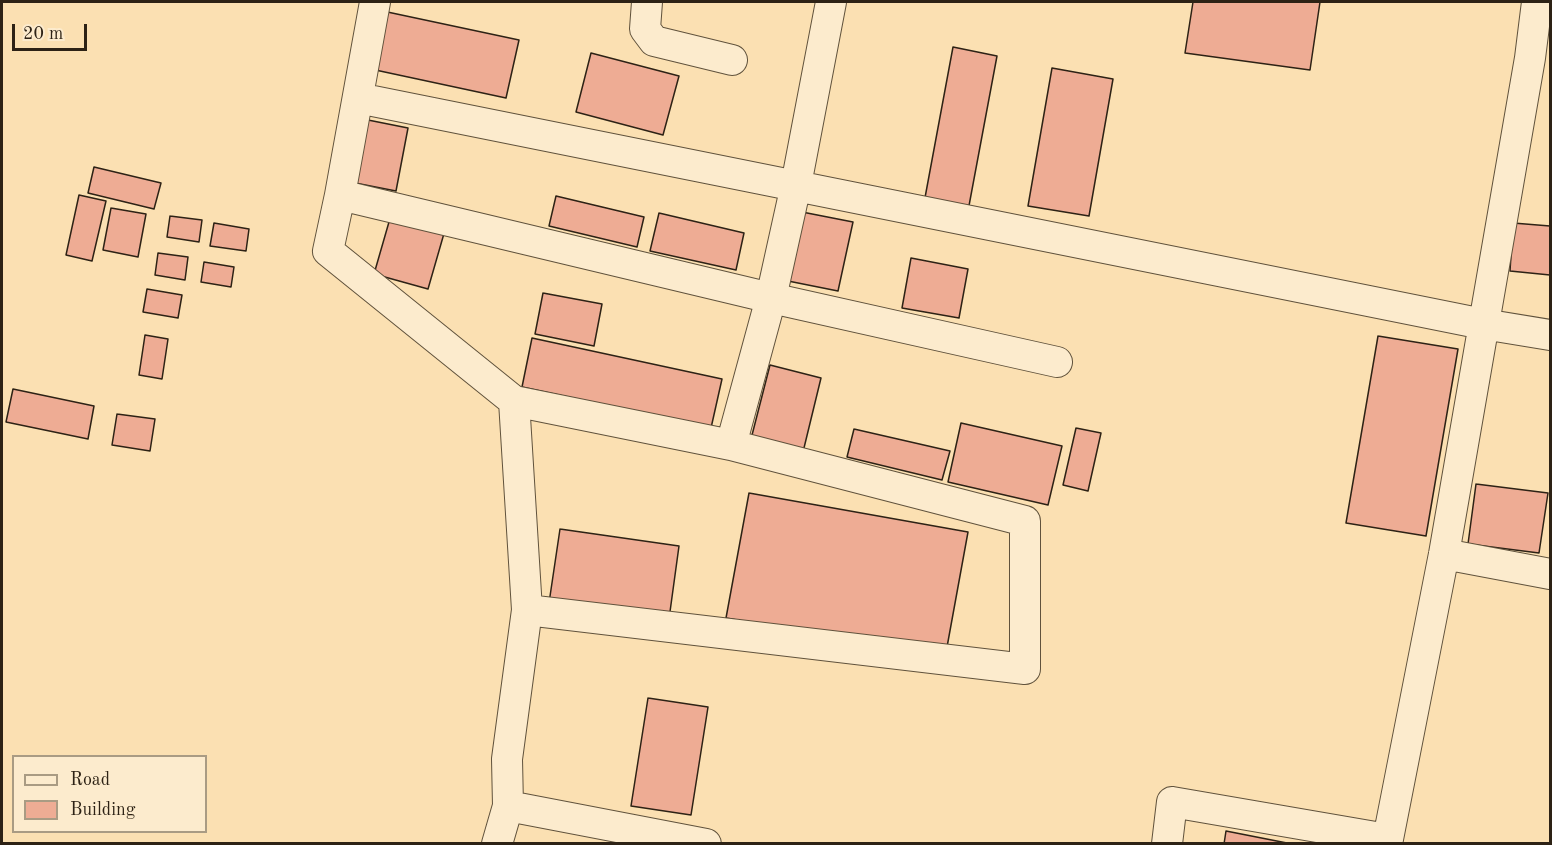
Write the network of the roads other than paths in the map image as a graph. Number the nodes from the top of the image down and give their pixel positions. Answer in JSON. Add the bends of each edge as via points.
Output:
{"nodes":[{"id":1,"x":375,"y":2,"type":"edge"},
{"id":2,"x":647,"y":2,"type":"edge"},
{"id":3,"x":831,"y":2,"type":"edge"},
{"id":4,"x":1537,"y":2,"type":"edge"},
{"id":5,"x":732,"y":60,"type":"dead end"},
{"id":6,"x":358,"y":98,"type":"junction"},
{"id":7,"x":796,"y":185,"type":"junction"},
{"id":8,"x":340,"y":195,"type":"junction"},
{"id":9,"x":771,"y":298,"type":"junction"},
{"id":10,"x":1483,"y":324,"type":"junction"},
{"id":11,"x":1551,"y":335,"type":"edge"},
{"id":12,"x":1057,"y":362,"type":"dead end"},
{"id":13,"x":514,"y":401,"type":"junction"},
{"id":14,"x":731,"y":445,"type":"junction"},
{"id":15,"x":1444,"y":554,"type":"junction"},
{"id":16,"x":1551,"y":573,"type":"edge"},
{"id":17,"x":527,"y":610,"type":"junction"},
{"id":18,"x":508,"y":806,"type":"junction"},
{"id":19,"x":1387,"y":841,"type":"edge"},
{"id":20,"x":497,"y":843,"type":"edge"},
{"id":21,"x":706,"y":843,"type":"edge"},
{"id":22,"x":1167,"y":843,"type":"edge"}],
"edges":[{"from":1,"to":6,"type":"street"},
{"from":2,"to":5,"type":"street","via":[[645,29],[654,41]]},
{"from":3,"to":7,"type":"street"},
{"from":4,"to":10,"type":"street"},
{"from":6,"to":7,"type":"street"},
{"from":6,"to":8,"type":"street"},
{"from":7,"to":9,"type":"street"},
{"from":7,"to":10,"type":"street"},
{"from":8,"to":9,"type":"street"},
{"from":8,"to":13,"type":"street","via":[[327,251]]},
{"from":9,"to":12,"type":"street"},
{"from":9,"to":14,"type":"street"},
{"from":10,"to":11,"type":"street"},
{"from":10,"to":15,"type":"street"},
{"from":13,"to":14,"type":"street"},
{"from":13,"to":17,"type":"street"},
{"from":14,"to":17,"type":"street","via":[[1025,520],[1025,669]]},
{"from":15,"to":16,"type":"street"},
{"from":15,"to":19,"type":"street"},
{"from":17,"to":18,"type":"street","via":[[507,759]]},
{"from":18,"to":20,"type":"street"},
{"from":18,"to":21,"type":"street"},
{"from":19,"to":22,"type":"street","via":[[1172,802]]}]}
